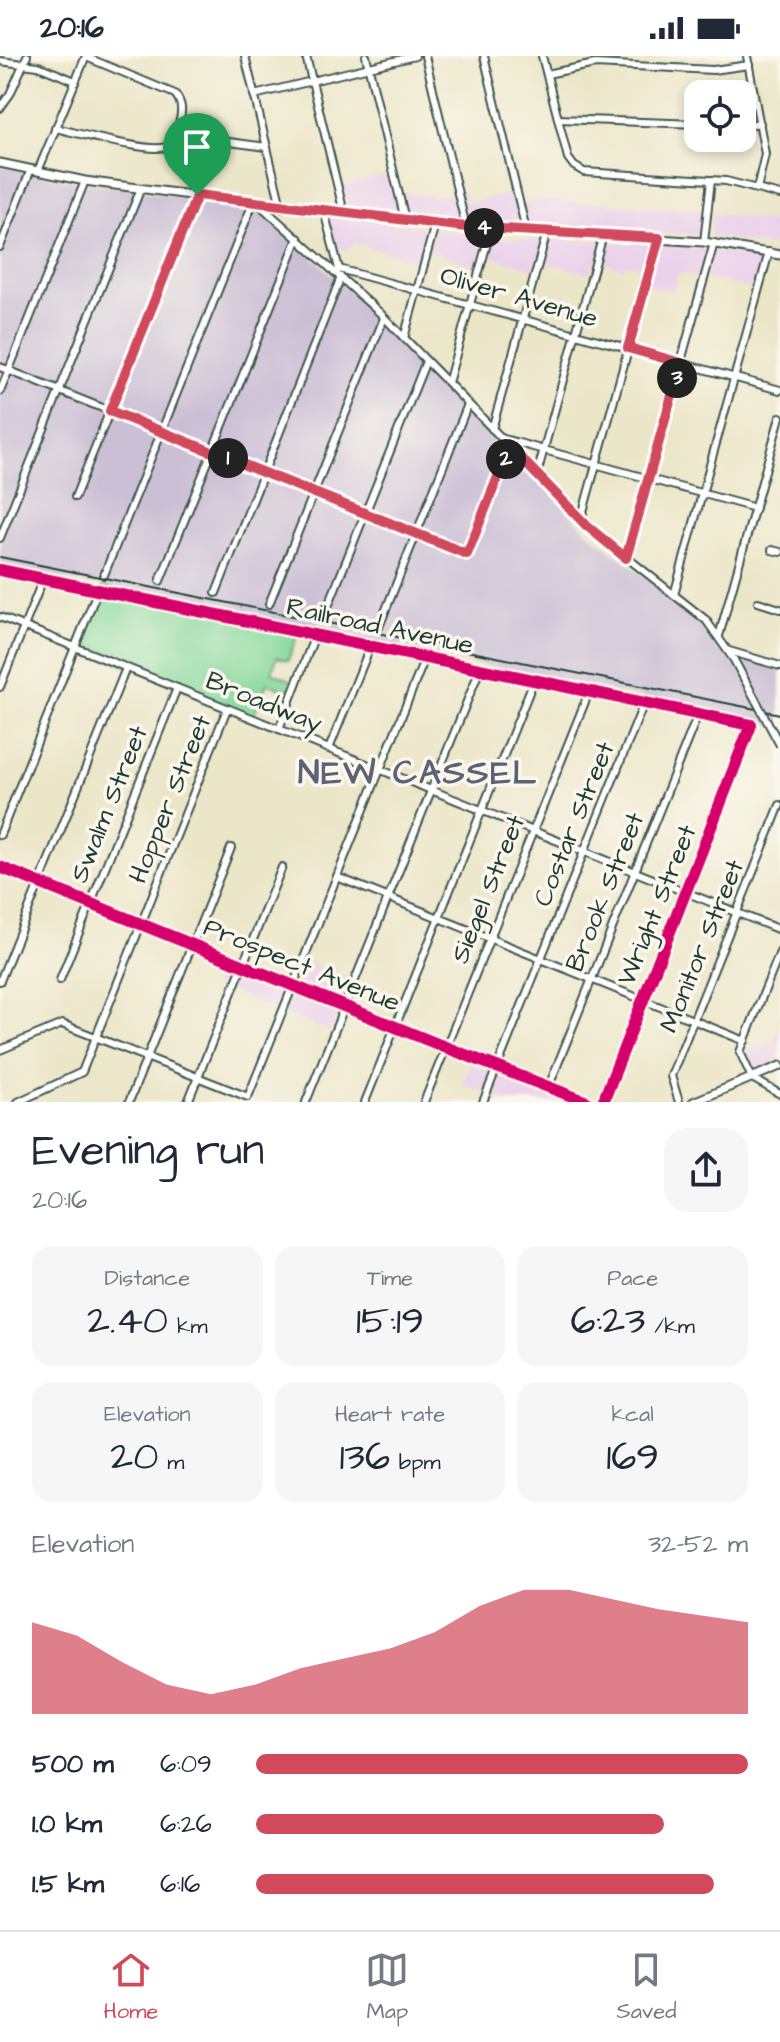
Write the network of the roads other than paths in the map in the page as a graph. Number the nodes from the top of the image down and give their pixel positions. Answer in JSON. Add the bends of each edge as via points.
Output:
{"nodes":[{"id":1,"x":27,"y":56,"type":"edge"},
{"id":2,"x":86,"y":56,"type":"edge"},
{"id":3,"x":245,"y":56,"type":"edge"},
{"id":4,"x":306,"y":56,"type":"edge"},
{"id":5,"x":366,"y":56,"type":"edge"},
{"id":6,"x":415,"y":56,"type":"edge"},
{"id":7,"x":425,"y":56,"type":"edge"},
{"id":8,"x":484,"y":56,"type":"edge"},
{"id":9,"x":542,"y":56,"type":"edge"},
{"id":10,"x":747,"y":56,"type":"edge"},
{"id":11,"x":0,"y":61,"type":"edge"},
{"id":12,"x":23,"y":64,"type":"junction"},
{"id":13,"x":749,"y":65,"type":"junction"},
{"id":14,"x":368,"y":68,"type":"junction"},
{"id":15,"x":547,"y":74,"type":"junction"},
{"id":16,"x":75,"y":81,"type":"junction"},
{"id":17,"x":312,"y":81,"type":"junction"},
{"id":18,"x":254,"y":95,"type":"junction"},
{"id":19,"x":0,"y":108,"type":"edge"},
{"id":20,"x":558,"y":119,"type":"junction"},
{"id":21,"x":760,"y":123,"type":"junction"},
{"id":22,"x":684,"y":124,"type":"edge"},
{"id":23,"x":756,"y":124,"type":"edge"},
{"id":24,"x":178,"y":127,"type":"junction"},
{"id":25,"x":55,"y":128,"type":"junction"},
{"id":26,"x":267,"y":147,"type":"junction"},
{"id":27,"x":0,"y":163,"type":"edge"},
{"id":28,"x":35,"y":170,"type":"junction"},
{"id":29,"x":711,"y":180,"type":"junction"},
{"id":30,"x":85,"y":181,"type":"junction"},
{"id":31,"x":141,"y":188,"type":"junction"},
{"id":32,"x":757,"y":189,"type":"junction"},
{"id":33,"x":197,"y":195,"type":"junction"},
{"id":34,"x":780,"y":195,"type":"edge"},
{"id":35,"x":256,"y":203,"type":"junction"},
{"id":36,"x":281,"y":206,"type":"junction"},
{"id":37,"x":324,"y":211,"type":"junction"},
{"id":38,"x":344,"y":213,"type":"junction"},
{"id":39,"x":405,"y":220,"type":"junction"},
{"id":40,"x":435,"y":224,"type":"junction"},
{"id":41,"x":466,"y":227,"type":"junction"},
{"id":42,"x":491,"y":229,"type":"junction"},
{"id":43,"x":526,"y":230,"type":"junction"},
{"id":44,"x":547,"y":232,"type":"junction"},
{"id":45,"x":603,"y":235,"type":"junction"},
{"id":46,"x":298,"y":238,"type":"junction"},
{"id":47,"x":659,"y":238,"type":"junction"},
{"id":48,"x":704,"y":242,"type":"junction"},
{"id":49,"x":714,"y":243,"type":"junction"},
{"id":50,"x":0,"y":247,"type":"edge"},
{"id":51,"x":769,"y":252,"type":"junction"},
{"id":52,"x":780,"y":255,"type":"edge"},
{"id":53,"x":339,"y":269,"type":"junction"},
{"id":54,"x":341,"y":277,"type":"junction"},
{"id":55,"x":417,"y":289,"type":"junction"},
{"id":56,"x":470,"y":304,"type":"junction"},
{"id":57,"x":384,"y":318,"type":"junction"},
{"id":58,"x":523,"y":319,"type":"junction"},
{"id":59,"x":576,"y":333,"type":"junction"},
{"id":60,"x":404,"y":338,"type":"junction"},
{"id":61,"x":628,"y":348,"type":"junction"},
{"id":62,"x":426,"y":361,"type":"junction"},
{"id":63,"x":681,"y":363,"type":"junction"},
{"id":64,"x":0,"y":367,"type":"edge"},
{"id":65,"x":9,"y":370,"type":"junction"},
{"id":66,"x":733,"y":378,"type":"junction"},
{"id":67,"x":448,"y":383,"type":"junction"},
{"id":68,"x":780,"y":390,"type":"edge"},
{"id":69,"x":60,"y":391,"type":"junction"},
{"id":70,"x":0,"y":392,"type":"edge"},
{"id":71,"x":468,"y":404,"type":"junction"},
{"id":72,"x":110,"y":411,"type":"junction"},
{"id":73,"x":780,"y":417,"type":"edge"},
{"id":74,"x":492,"y":429,"type":"junction"},
{"id":75,"x":162,"y":432,"type":"junction"},
{"id":76,"x":502,"y":439,"type":"junction"},
{"id":77,"x":510,"y":447,"type":"junction"},
{"id":78,"x":543,"y":450,"type":"junction"},
{"id":79,"x":212,"y":452,"type":"junction"},
{"id":80,"x":596,"y":464,"type":"junction"},
{"id":81,"x":263,"y":472,"type":"junction"},
{"id":82,"x":536,"y":474,"type":"junction"},
{"id":83,"x":649,"y":479,"type":"junction"},
{"id":84,"x":314,"y":493,"type":"junction"},
{"id":85,"x":702,"y":494,"type":"junction"},
{"id":86,"x":75,"y":497,"type":"dead end"},
{"id":87,"x":755,"y":508,"type":"junction"},
{"id":88,"x":365,"y":513,"type":"junction"},
{"id":89,"x":581,"y":519,"type":"junction"},
{"id":90,"x":416,"y":534,"type":"junction"},
{"id":91,"x":0,"y":538,"type":"edge"},
{"id":92,"x":626,"y":558,"type":"junction"},
{"id":93,"x":0,"y":570,"type":"edge"},
{"id":94,"x":104,"y":575,"type":"tunnel mouth"},
{"id":95,"x":43,"y":579,"type":"junction"},
{"id":96,"x":160,"y":581,"type":"dead end"},
{"id":97,"x":216,"y":593,"type":"dead end"},
{"id":98,"x":674,"y":595,"type":"junction"},
{"id":99,"x":95,"y":597,"type":"tunnel mouth"},
{"id":100,"x":758,"y":602,"type":"dead end"},
{"id":101,"x":269,"y":604,"type":"dead end"},
{"id":102,"x":780,"y":609,"type":"edge"},
{"id":103,"x":325,"y":614,"type":"dead end"},
{"id":104,"x":0,"y":617,"type":"edge"},
{"id":105,"x":24,"y":627,"type":"junction"},
{"id":106,"x":379,"y":627,"type":"dead end"},
{"id":107,"x":315,"y":635,"type":"junction"},
{"id":108,"x":719,"y":636,"type":"junction"},
{"id":109,"x":370,"y":647,"type":"junction"},
{"id":110,"x":75,"y":648,"type":"junction"},
{"id":111,"x":729,"y":651,"type":"junction"},
{"id":112,"x":425,"y":658,"type":"junction"},
{"id":113,"x":780,"y":666,"type":"edge"},
{"id":114,"x":126,"y":668,"type":"junction"},
{"id":115,"x":480,"y":669,"type":"junction"},
{"id":116,"x":534,"y":680,"type":"junction"},
{"id":117,"x":0,"y":687,"type":"edge"},
{"id":118,"x":177,"y":688,"type":"junction"},
{"id":119,"x":589,"y":692,"type":"junction"},
{"id":120,"x":644,"y":703,"type":"junction"},
{"id":121,"x":227,"y":709,"type":"junction"},
{"id":122,"x":698,"y":714,"type":"junction"},
{"id":123,"x":751,"y":725,"type":"joint"},
{"id":124,"x":279,"y":729,"type":"junction"},
{"id":125,"x":780,"y":745,"type":"edge"},
{"id":126,"x":329,"y":749,"type":"junction"},
{"id":127,"x":380,"y":770,"type":"junction"},
{"id":128,"x":431,"y":790,"type":"junction"},
{"id":129,"x":780,"y":805,"type":"edge"},
{"id":130,"x":482,"y":811,"type":"junction"},
{"id":131,"x":533,"y":831,"type":"junction"},
{"id":132,"x":0,"y":835,"type":"edge"},
{"id":133,"x":231,"y":848,"type":"dead end"},
{"id":134,"x":584,"y":851,"type":"junction"},
{"id":135,"x":0,"y":867,"type":"edge"},
{"id":136,"x":282,"y":867,"type":"dead end"},
{"id":137,"x":636,"y":871,"type":"junction"},
{"id":138,"x":337,"y":877,"type":"junction"},
{"id":139,"x":40,"y":883,"type":"junction"},
{"id":140,"x":685,"y":892,"type":"junction"},
{"id":141,"x":388,"y":898,"type":"junction"},
{"id":142,"x":91,"y":904,"type":"junction"},
{"id":143,"x":737,"y":912,"type":"junction"},
{"id":144,"x":439,"y":918,"type":"junction"},
{"id":145,"x":141,"y":924,"type":"junction"},
{"id":146,"x":780,"y":930,"type":"edge"},
{"id":147,"x":490,"y":939,"type":"junction"},
{"id":148,"x":192,"y":945,"type":"junction"},
{"id":149,"x":780,"y":952,"type":"edge"},
{"id":150,"x":541,"y":959,"type":"junction"},
{"id":151,"x":243,"y":966,"type":"junction"},
{"id":152,"x":60,"y":980,"type":"dead end"},
{"id":153,"x":592,"y":980,"type":"junction"},
{"id":154,"x":0,"y":981,"type":"edge"},
{"id":155,"x":293,"y":987,"type":"junction"},
{"id":156,"x":643,"y":1000,"type":"junction"},
{"id":157,"x":345,"y":1007,"type":"junction"},
{"id":158,"x":694,"y":1020,"type":"junction"},
{"id":159,"x":395,"y":1028,"type":"junction"},
{"id":160,"x":96,"y":1037,"type":"junction"},
{"id":161,"x":745,"y":1041,"type":"junction"},
{"id":162,"x":446,"y":1048,"type":"junction"},
{"id":163,"x":0,"y":1050,"type":"edge"},
{"id":164,"x":147,"y":1058,"type":"junction"},
{"id":165,"x":780,"y":1066,"type":"edge"},
{"id":166,"x":498,"y":1067,"type":"junction"},
{"id":167,"x":198,"y":1078,"type":"junction"},
{"id":168,"x":752,"y":1078,"type":"junction"},
{"id":169,"x":549,"y":1086,"type":"junction"},
{"id":170,"x":720,"y":1092,"type":"junction"},
{"id":171,"x":780,"y":1094,"type":"edge"},
{"id":172,"x":18,"y":1102,"type":"edge"},
{"id":173,"x":129,"y":1102,"type":"edge"},
{"id":174,"x":188,"y":1102,"type":"edge"},
{"id":175,"x":306,"y":1102,"type":"edge"},
{"id":176,"x":365,"y":1102,"type":"edge"},
{"id":177,"x":424,"y":1102,"type":"edge"},
{"id":178,"x":483,"y":1102,"type":"edge"},
{"id":179,"x":587,"y":1102,"type":"edge"},
{"id":180,"x":603,"y":1102,"type":"edge"},
{"id":181,"x":679,"y":1102,"type":"edge"},
{"id":182,"x":693,"y":1102,"type":"edge"},
{"id":183,"x":714,"y":1102,"type":"edge"}],
"edges":[{"from":1,"to":12,"type":"street"},
{"from":2,"to":16,"type":"street"},
{"from":2,"to":24,"type":"street","via":[[175,94],[181,103]]},
{"from":3,"to":18,"type":"street"},
{"from":4,"to":17,"type":"street"},
{"from":5,"to":14,"type":"street"},
{"from":6,"to":14,"type":"street"},
{"from":7,"to":41,"type":"street"},
{"from":8,"to":43,"type":"street"},
{"from":9,"to":15,"type":"street"},
{"from":10,"to":13,"type":"street"},
{"from":11,"to":12,"type":"street"},
{"from":12,"to":16,"type":"street"},
{"from":12,"to":19,"type":"street"},
{"from":13,"to":15,"type":"street","via":[[713,70],[595,64]]},
{"from":13,"to":21,"type":"street"},
{"from":14,"to":17,"type":"street"},
{"from":14,"to":39,"type":"street"},
{"from":15,"to":20,"type":"street"},
{"from":16,"to":25,"type":"street"},
{"from":17,"to":18,"type":"street"},
{"from":17,"to":38,"type":"street"},
{"from":18,"to":26,"type":"street"},
{"from":20,"to":22,"type":"street"},
{"from":20,"to":29,"type":"street","via":[[568,158],[588,173]]},
{"from":21,"to":23,"type":"street"},
{"from":21,"to":32,"type":"street","via":[[765,154]]},
{"from":24,"to":25,"type":"street","via":[[171,143],[161,149]]},
{"from":24,"to":26,"type":"street","via":[[206,139]]},
{"from":25,"to":28,"type":"street"},
{"from":26,"to":36,"type":"street"},
{"from":27,"to":28,"type":"main road"},
{"from":28,"to":30,"type":"main road"},
{"from":28,"to":50,"type":"street"},
{"from":29,"to":32,"type":"street"},
{"from":29,"to":48,"type":"street"},
{"from":30,"to":31,"type":"main road"},
{"from":30,"to":65,"type":"street"},
{"from":31,"to":33,"type":"main road"},
{"from":31,"to":69,"type":"street"},
{"from":32,"to":34,"type":"street"},
{"from":33,"to":35,"type":"main road"},
{"from":33,"to":72,"type":"street"},
{"from":35,"to":36,"type":"main road"},
{"from":35,"to":46,"type":"street"},
{"from":35,"to":75,"type":"street"},
{"from":36,"to":37,"type":"main road"},
{"from":37,"to":38,"type":"main road"},
{"from":37,"to":53,"type":"street"},
{"from":38,"to":39,"type":"main road"},
{"from":39,"to":40,"type":"main road"},
{"from":40,"to":41,"type":"main road"},
{"from":40,"to":55,"type":"street"},
{"from":41,"to":42,"type":"main road"},
{"from":42,"to":43,"type":"main road"},
{"from":42,"to":56,"type":"street"},
{"from":43,"to":44,"type":"main road"},
{"from":44,"to":45,"type":"main road"},
{"from":44,"to":58,"type":"street"},
{"from":45,"to":47,"type":"main road"},
{"from":45,"to":59,"type":"street"},
{"from":46,"to":54,"type":"street"},
{"from":46,"to":79,"type":"street"},
{"from":47,"to":48,"type":"main road"},
{"from":47,"to":61,"type":"street"},
{"from":48,"to":49,"type":"main road"},
{"from":49,"to":51,"type":"main road"},
{"from":49,"to":63,"type":"street"},
{"from":51,"to":52,"type":"main road"},
{"from":51,"to":66,"type":"street"},
{"from":53,"to":54,"type":"street"},
{"from":53,"to":55,"type":"street","name":"Oliver Avenue"},
{"from":54,"to":57,"type":"street"},
{"from":54,"to":81,"type":"street"},
{"from":55,"to":56,"type":"street","name":"Oliver Avenue"},
{"from":55,"to":60,"type":"street"},
{"from":56,"to":58,"type":"street","name":"Oliver Avenue"},
{"from":56,"to":67,"type":"street"},
{"from":57,"to":60,"type":"street"},
{"from":57,"to":84,"type":"street"},
{"from":58,"to":59,"type":"street","name":"Oliver Avenue"},
{"from":58,"to":74,"type":"street"},
{"from":59,"to":61,"type":"street","name":"Oliver Avenue"},
{"from":59,"to":78,"type":"street"},
{"from":60,"to":62,"type":"street"},
{"from":61,"to":63,"type":"street","name":"Oliver Avenue"},
{"from":61,"to":80,"type":"street"},
{"from":62,"to":67,"type":"street"},
{"from":62,"to":88,"type":"street"},
{"from":63,"to":66,"type":"street","name":"Oliver Avenue"},
{"from":63,"to":83,"type":"street"},
{"from":64,"to":65,"type":"street"},
{"from":65,"to":69,"type":"street"},
{"from":65,"to":70,"type":"street"},
{"from":66,"to":68,"type":"street","name":"Oliver Avenue"},
{"from":66,"to":85,"type":"street"},
{"from":67,"to":71,"type":"street"},
{"from":69,"to":72,"type":"street"},
{"from":69,"to":91,"type":"street"},
{"from":71,"to":74,"type":"street"},
{"from":71,"to":90,"type":"street"},
{"from":72,"to":75,"type":"street"},
{"from":72,"to":86,"type":"street"},
{"from":73,"to":87,"type":"street"},
{"from":74,"to":76,"type":"street"},
{"from":75,"to":79,"type":"street"},
{"from":75,"to":94,"type":"street"},
{"from":76,"to":77,"type":"street"},
{"from":76,"to":78,"type":"street"},
{"from":77,"to":82,"type":"street"},
{"from":77,"to":90,"type":"street","via":[[467,554]]},
{"from":78,"to":80,"type":"street"},
{"from":78,"to":82,"type":"street"},
{"from":79,"to":81,"type":"street"},
{"from":79,"to":96,"type":"street"},
{"from":80,"to":83,"type":"street"},
{"from":80,"to":89,"type":"street"},
{"from":81,"to":84,"type":"street"},
{"from":81,"to":97,"type":"street"},
{"from":82,"to":89,"type":"street"},
{"from":83,"to":85,"type":"street"},
{"from":83,"to":92,"type":"street"},
{"from":84,"to":88,"type":"street"},
{"from":84,"to":101,"type":"street"},
{"from":85,"to":87,"type":"street"},
{"from":85,"to":98,"type":"street"},
{"from":87,"to":108,"type":"street"},
{"from":88,"to":90,"type":"street"},
{"from":88,"to":103,"type":"street"},
{"from":89,"to":92,"type":"street"},
{"from":90,"to":106,"type":"street"},
{"from":92,"to":98,"type":"street"},
{"from":93,"to":95,"type":"street","name":"Railroad Avenue"},
{"from":95,"to":105,"type":"street"},
{"from":95,"to":107,"type":"street","name":"Railroad Avenue","bridge":true},
{"from":98,"to":108,"type":"street"},
{"from":99,"to":110,"type":"street"},
{"from":100,"to":102,"type":"street"},
{"from":104,"to":105,"type":"street","name":"Broadway"},
{"from":105,"to":110,"type":"street","name":"Broadway"},
{"from":105,"to":117,"type":"street"},
{"from":107,"to":109,"type":"street","name":"Railroad Avenue"},
{"from":107,"to":124,"type":"street"},
{"from":108,"to":111,"type":"street"},
{"from":109,"to":112,"type":"street","name":"Railroad Avenue"},
{"from":109,"to":126,"type":"street"},
{"from":110,"to":114,"type":"street","name":"Broadway"},
{"from":110,"to":132,"type":"street"},
{"from":111,"to":113,"type":"street"},
{"from":111,"to":125,"type":"street","bridge":true},
{"from":112,"to":115,"type":"street","name":"Railroad Avenue"},
{"from":112,"to":127,"type":"street"},
{"from":114,"to":118,"type":"street","name":"Broadway"},
{"from":114,"to":139,"type":"street"},
{"from":115,"to":116,"type":"street","name":"Railroad Avenue"},
{"from":115,"to":128,"type":"street"},
{"from":116,"to":119,"type":"street","name":"Railroad Avenue"},
{"from":116,"to":130,"type":"street"},
{"from":118,"to":121,"type":"street","name":"Broadway"},
{"from":118,"to":142,"type":"street","name":"Swalm Street"},
{"from":119,"to":120,"type":"street","name":"Railroad Avenue"},
{"from":119,"to":131,"type":"street","name":"Siegel Street"},
{"from":120,"to":122,"type":"street","name":"Railroad Avenue"},
{"from":120,"to":134,"type":"street","name":"Costar Street"},
{"from":121,"to":124,"type":"street","name":"Broadway"},
{"from":121,"to":145,"type":"street","name":"Hopper Street"},
{"from":122,"to":123,"type":"street","name":"Railroad Avenue"},
{"from":122,"to":137,"type":"street","name":"Brook Street"},
{"from":123,"to":140,"type":"street","name":"Wright Street"},
{"from":124,"to":126,"type":"street","name":"Broadway"},
{"from":126,"to":127,"type":"street","name":"Broadway"},
{"from":127,"to":128,"type":"street","name":"Broadway"},
{"from":127,"to":138,"type":"street"},
{"from":128,"to":130,"type":"street","name":"Broadway"},
{"from":128,"to":141,"type":"street"},
{"from":129,"to":143,"type":"street","name":"Monitor Street"},
{"from":130,"to":131,"type":"street","name":"Broadway"},
{"from":130,"to":144,"type":"street"},
{"from":131,"to":134,"type":"street","name":"Broadway"},
{"from":131,"to":147,"type":"street","name":"Siegel Street"},
{"from":133,"to":148,"type":"street"},
{"from":134,"to":137,"type":"street","name":"Broadway"},
{"from":134,"to":150,"type":"street","name":"Costar Street"},
{"from":135,"to":139,"type":"main road","name":"Prospect Avenue"},
{"from":136,"to":151,"type":"street"},
{"from":137,"to":140,"type":"street","name":"Broadway"},
{"from":137,"to":153,"type":"street","name":"Brook Street"},
{"from":138,"to":141,"type":"street"},
{"from":138,"to":155,"type":"street"},
{"from":139,"to":142,"type":"main road","name":"Prospect Avenue"},
{"from":139,"to":154,"type":"street"},
{"from":140,"to":143,"type":"street","name":"Broadway"},
{"from":140,"to":156,"type":"street","name":"Wright Street"},
{"from":141,"to":144,"type":"street"},
{"from":141,"to":157,"type":"street"},
{"from":142,"to":145,"type":"main road","name":"Prospect Avenue"},
{"from":142,"to":152,"type":"street","name":"Swalm Street"},
{"from":143,"to":146,"type":"street","name":"Broadway"},
{"from":143,"to":158,"type":"street","name":"Monitor Street"},
{"from":144,"to":147,"type":"street"},
{"from":144,"to":159,"type":"street"},
{"from":145,"to":148,"type":"main road","name":"Prospect Avenue"},
{"from":145,"to":160,"type":"street","name":"Hopper Street"},
{"from":147,"to":150,"type":"street"},
{"from":147,"to":162,"type":"street","name":"Siegel Street"},
{"from":148,"to":151,"type":"main road","name":"Prospect Avenue"},
{"from":148,"to":164,"type":"street"},
{"from":149,"to":161,"type":"street"},
{"from":150,"to":153,"type":"street"},
{"from":150,"to":166,"type":"street","name":"Costar Street"},
{"from":151,"to":155,"type":"main road","name":"Prospect Avenue"},
{"from":151,"to":167,"type":"street"},
{"from":153,"to":156,"type":"street"},
{"from":153,"to":169,"type":"street","name":"Brook Street"},
{"from":155,"to":157,"type":"main road","name":"Prospect Avenue"},
{"from":155,"to":167,"type":"street","via":[[250,1096]]},
{"from":156,"to":158,"type":"street"},
{"from":156,"to":180,"type":"street","name":"Wright Street"},
{"from":157,"to":159,"type":"main road","name":"Prospect Avenue"},
{"from":157,"to":175,"type":"street"},
{"from":158,"to":161,"type":"street"},
{"from":158,"to":181,"type":"street","name":"Monitor Street","via":[[671,1076]]},
{"from":159,"to":162,"type":"main road","name":"Prospect Avenue"},
{"from":159,"to":176,"type":"street"},
{"from":160,"to":163,"type":"street","via":[[57,1024]]},
{"from":160,"to":164,"type":"street"},
{"from":160,"to":172,"type":"street","name":"Hopper Street","via":[[82,1072]]},
{"from":161,"to":168,"type":"street","via":[[740,1052]]},
{"from":162,"to":166,"type":"main road","name":"Prospect Avenue"},
{"from":162,"to":177,"type":"street","name":"Siegel Street"},
{"from":164,"to":167,"type":"street"},
{"from":164,"to":173,"type":"street"},
{"from":165,"to":168,"type":"main road"},
{"from":166,"to":169,"type":"main road","name":"Prospect Avenue"},
{"from":166,"to":178,"type":"street","name":"Costar Street"},
{"from":167,"to":174,"type":"street"},
{"from":168,"to":170,"type":"main road"},
{"from":168,"to":171,"type":"street"},
{"from":169,"to":179,"type":"main road","name":"Prospect Avenue"},
{"from":170,"to":182,"type":"main road"},
{"from":170,"to":183,"type":"street"}]}
